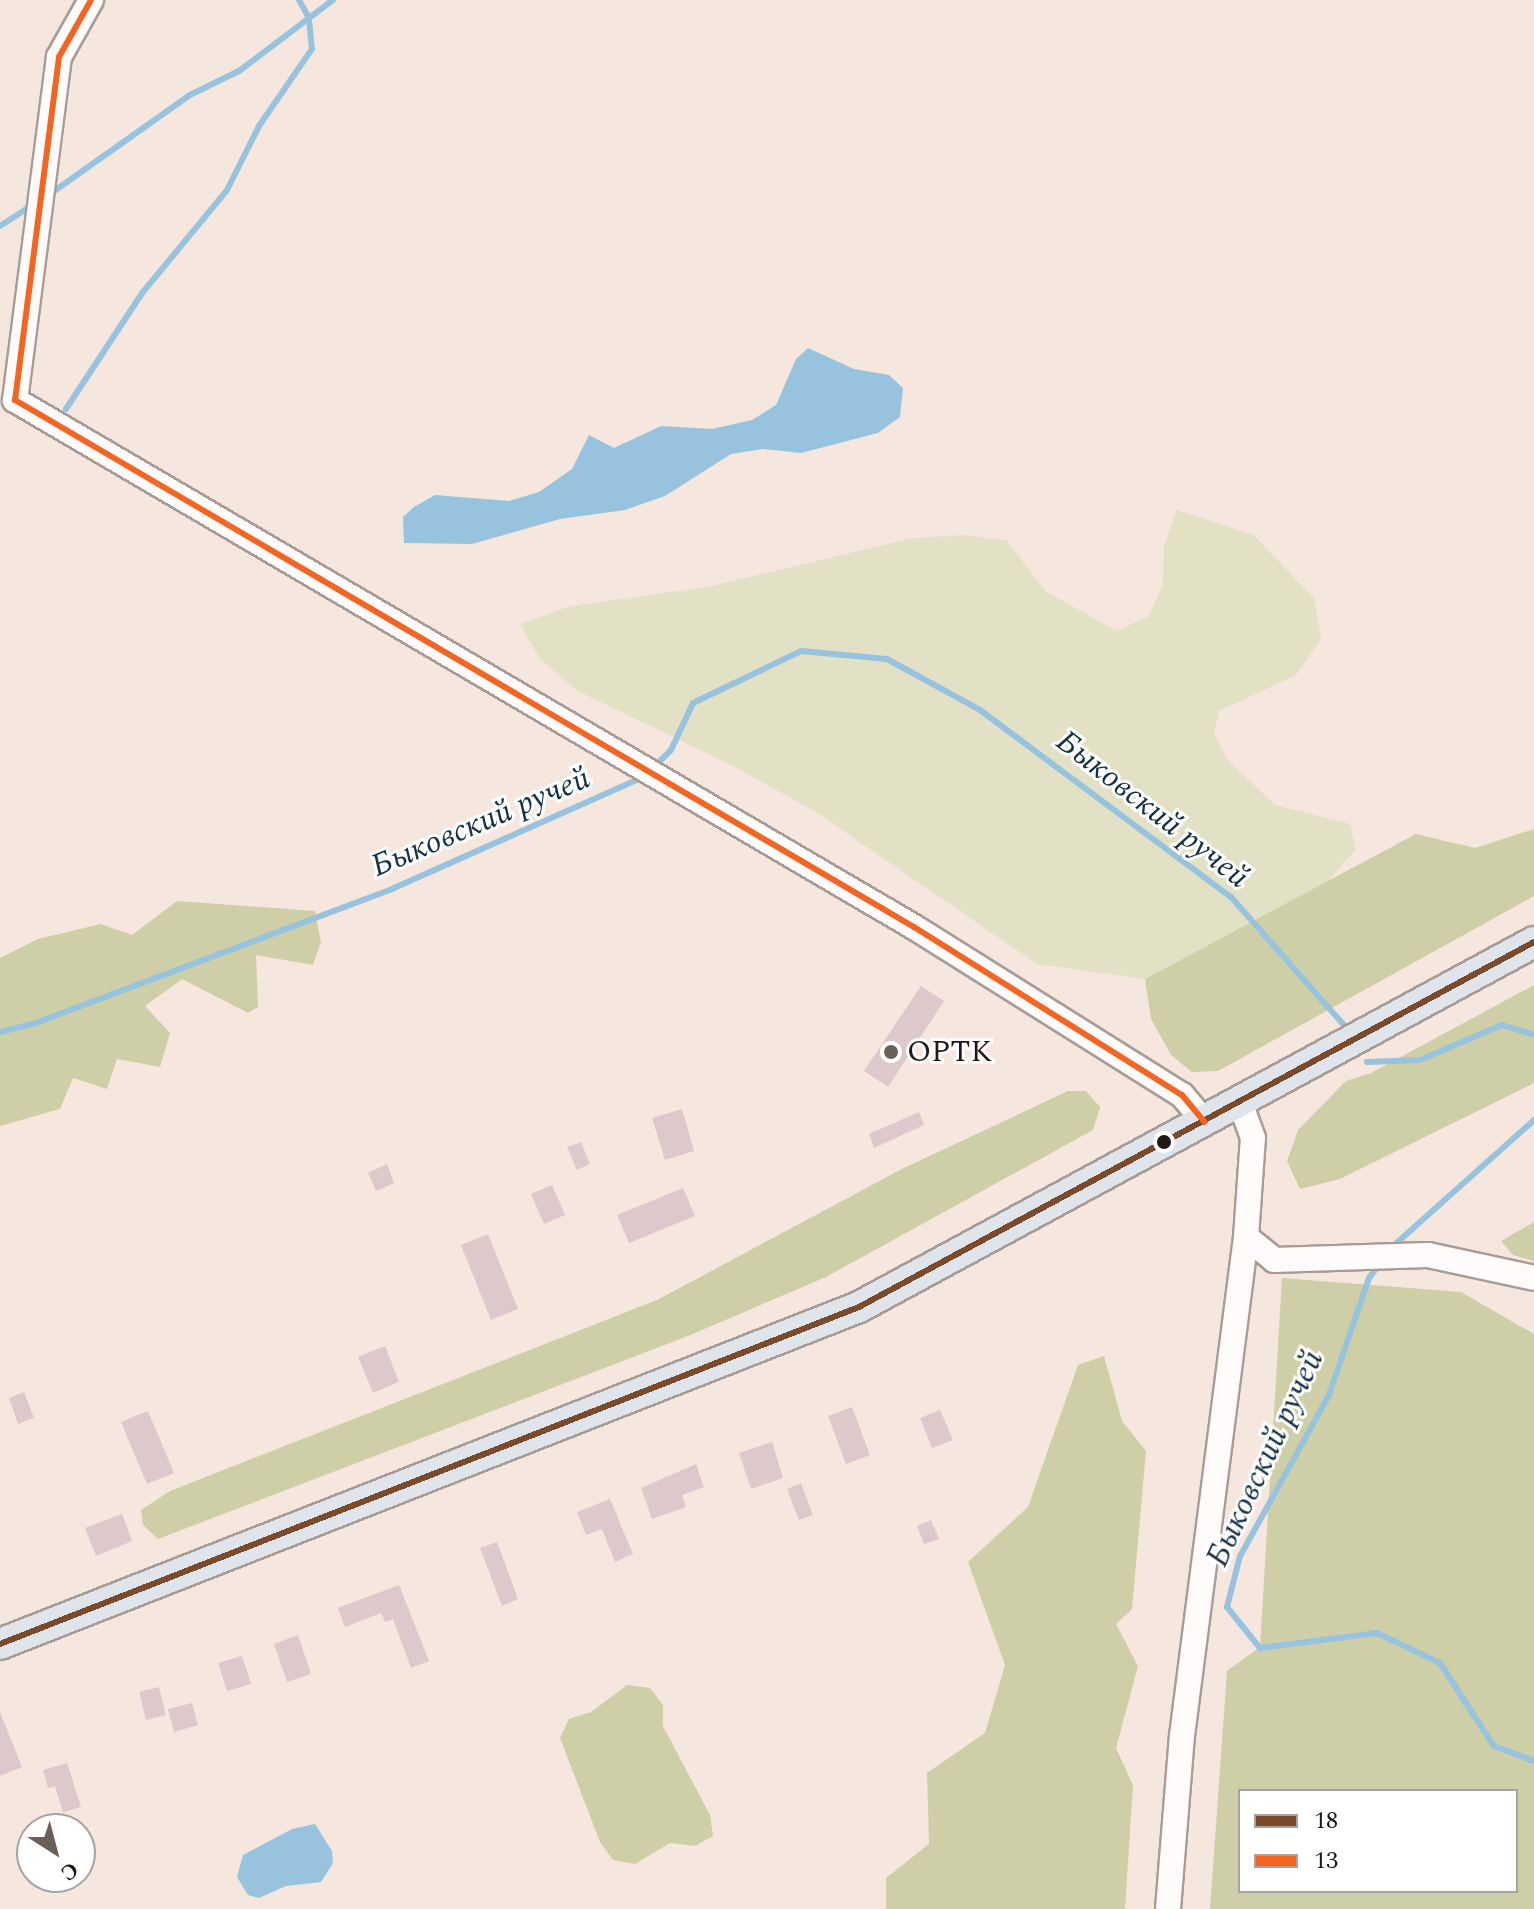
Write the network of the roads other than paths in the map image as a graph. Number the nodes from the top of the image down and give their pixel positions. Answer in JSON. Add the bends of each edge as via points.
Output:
{"nodes":[{"id":1,"x":91,"y":0,"type":"edge"},
{"id":2,"x":1534,"y":942,"type":"edge"},
{"id":3,"x":1240,"y":1103,"type":"junction"},
{"id":4,"x":1205,"y":1122,"type":"junction"},
{"id":5,"x":1246,"y":1237,"type":"junction"},
{"id":6,"x":1534,"y":1278,"type":"edge"},
{"id":7,"x":0,"y":1644,"type":"edge"},
{"id":8,"x":1168,"y":1909,"type":"edge"}],
"edges":[{"from":1,"to":4,"type":"street","via":[[59,57],[15,400],[914,927],[1182,1095]]},
{"from":2,"to":3,"type":"main road"},
{"from":3,"to":4,"type":"main road"},
{"from":3,"to":5,"type":"street","via":[[1253,1138]]},
{"from":4,"to":7,"type":"main road","via":[[899,1288],[833,1318]]},
{"from":5,"to":6,"type":"street","via":[[1274,1260],[1428,1255]]},
{"from":5,"to":8,"type":"street","via":[[1182,1736]]}]}
